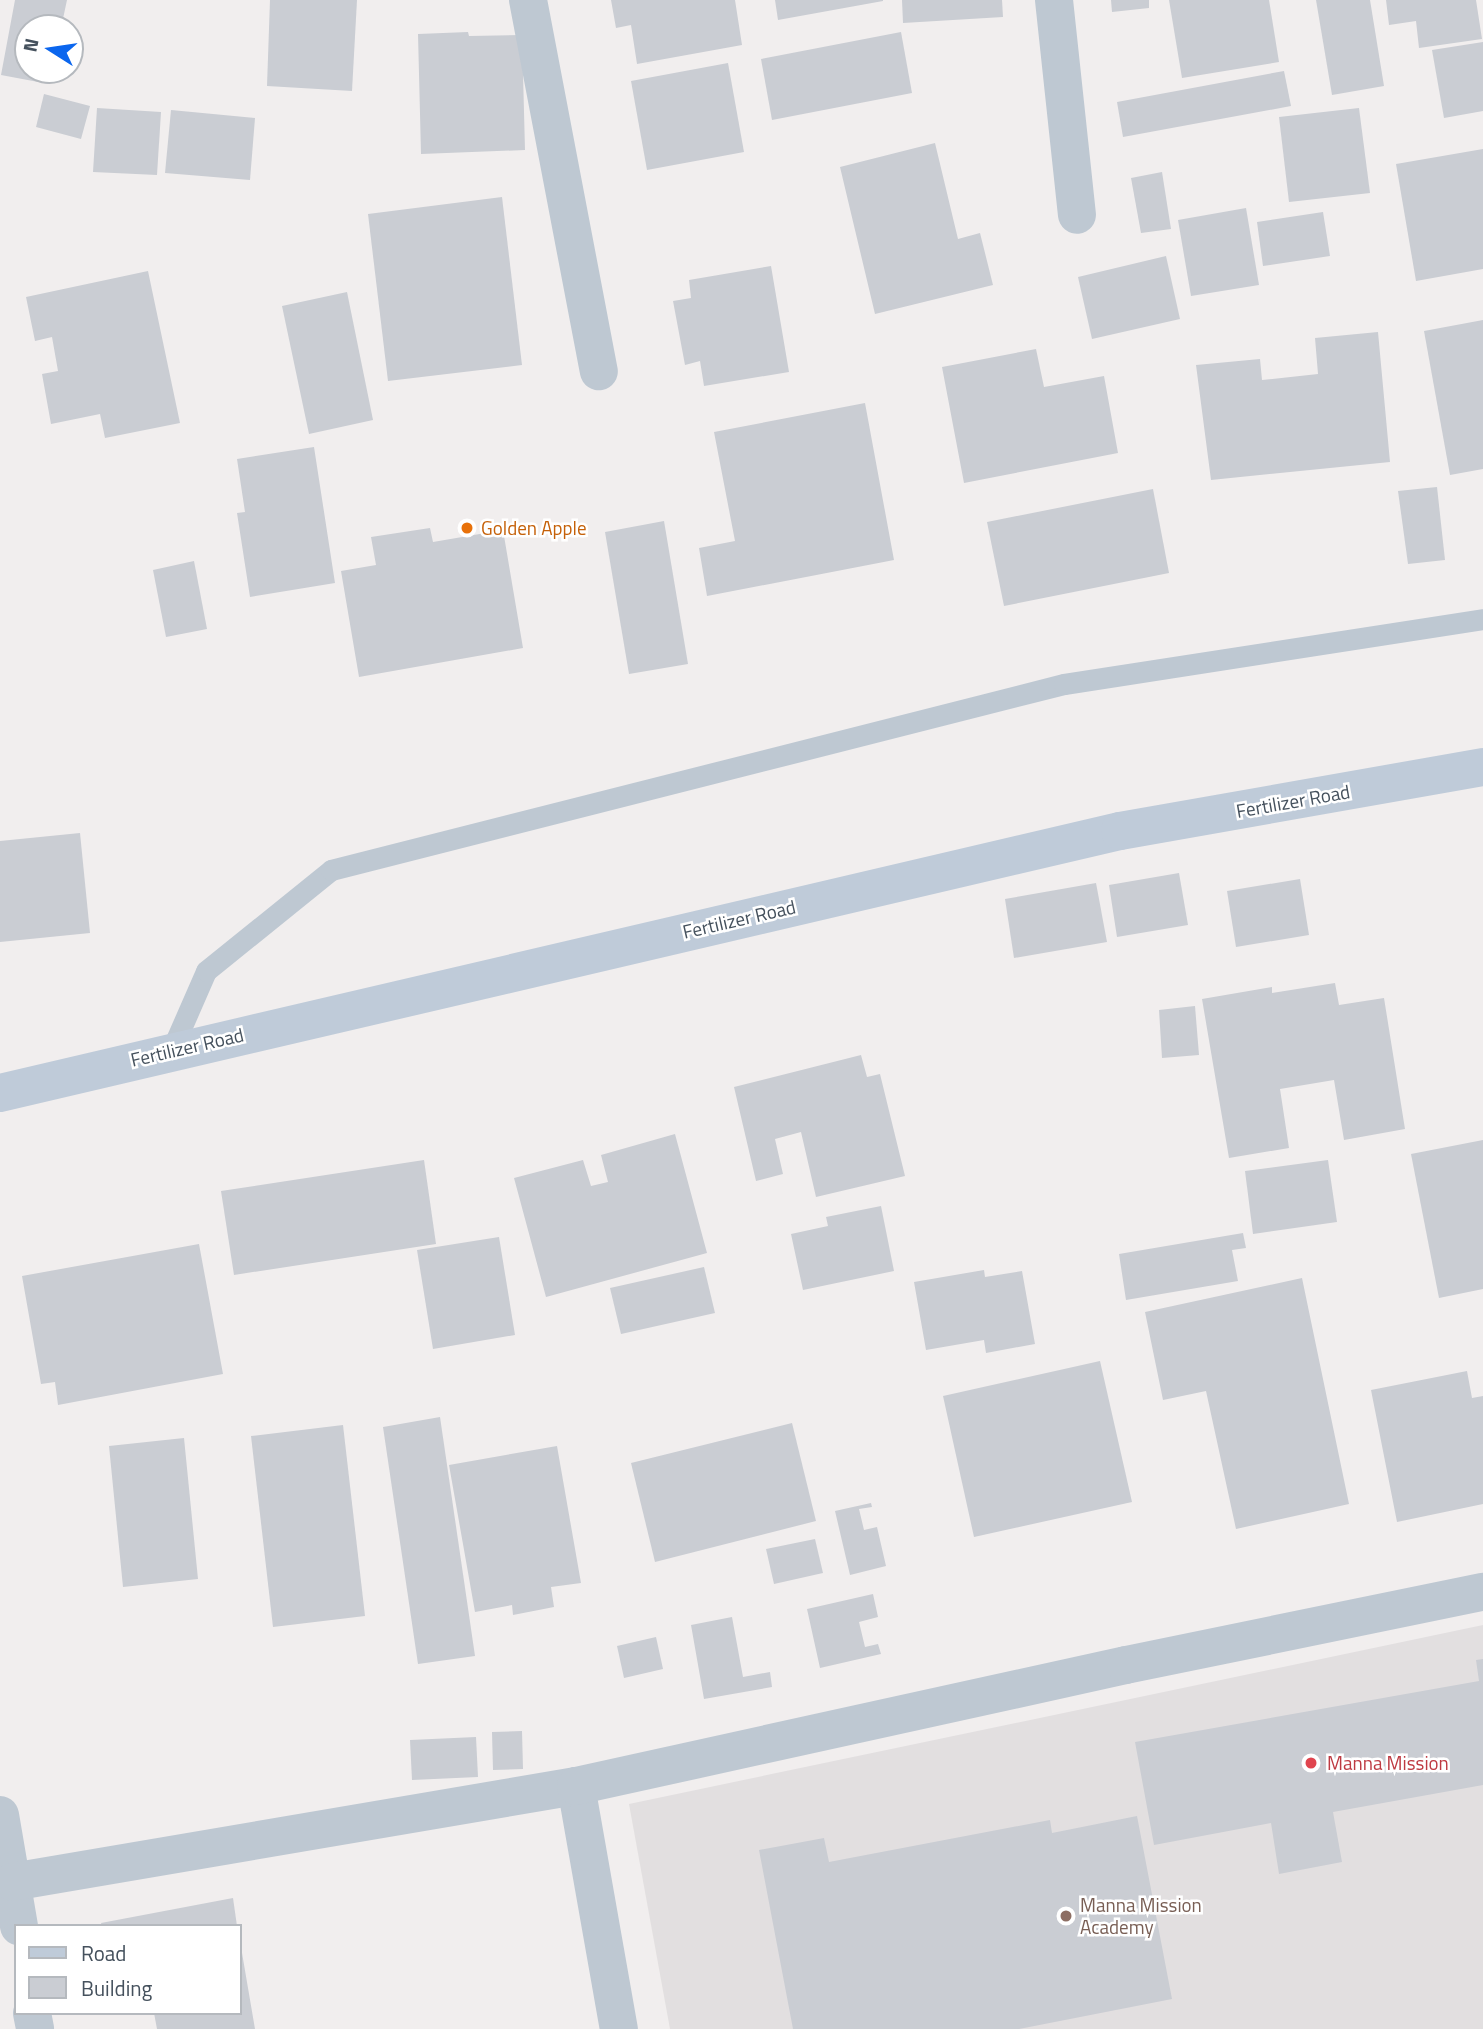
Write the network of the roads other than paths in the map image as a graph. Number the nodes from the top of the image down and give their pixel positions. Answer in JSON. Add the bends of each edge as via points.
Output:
{"nodes":[{"id":1,"x":528,"y":0,"type":"edge"},
{"id":2,"x":1054,"y":0,"type":"edge"},
{"id":3,"x":1077,"y":215,"type":"dead end"},
{"id":4,"x":599,"y":371,"type":"dead end"},
{"id":5,"x":1483,"y":620,"type":"edge"},
{"id":6,"x":1483,"y":767,"type":"edge"},
{"id":7,"x":172,"y":1049,"type":"junction"},
{"id":8,"x":0,"y":1093,"type":"edge"},
{"id":9,"x":1483,"y":1592,"type":"edge"},
{"id":10,"x":576,"y":1786,"type":"junction"},
{"id":11,"x":0,"y":1815,"type":"edge"},
{"id":12,"x":12,"y":1882,"type":"junction"},
{"id":13,"x":19,"y":1924,"type":"edge"},
{"id":14,"x":619,"y":2029,"type":"edge"}],
"edges":[{"from":1,"to":4,"type":"street"},
{"from":2,"to":3,"type":"street"},
{"from":5,"to":7,"type":"lane","via":[[1064,684],[331,870],[206,971]]},
{"from":6,"to":7,"type":"street","name":"Fertilizer Road","via":[[1120,831]]},
{"from":7,"to":8,"type":"street","name":"Fertilizer Road"},
{"from":9,"to":10,"type":"street"},
{"from":10,"to":12,"type":"street"},
{"from":10,"to":14,"type":"street"},
{"from":11,"to":12,"type":"street"},
{"from":12,"to":13,"type":"street"}]}
